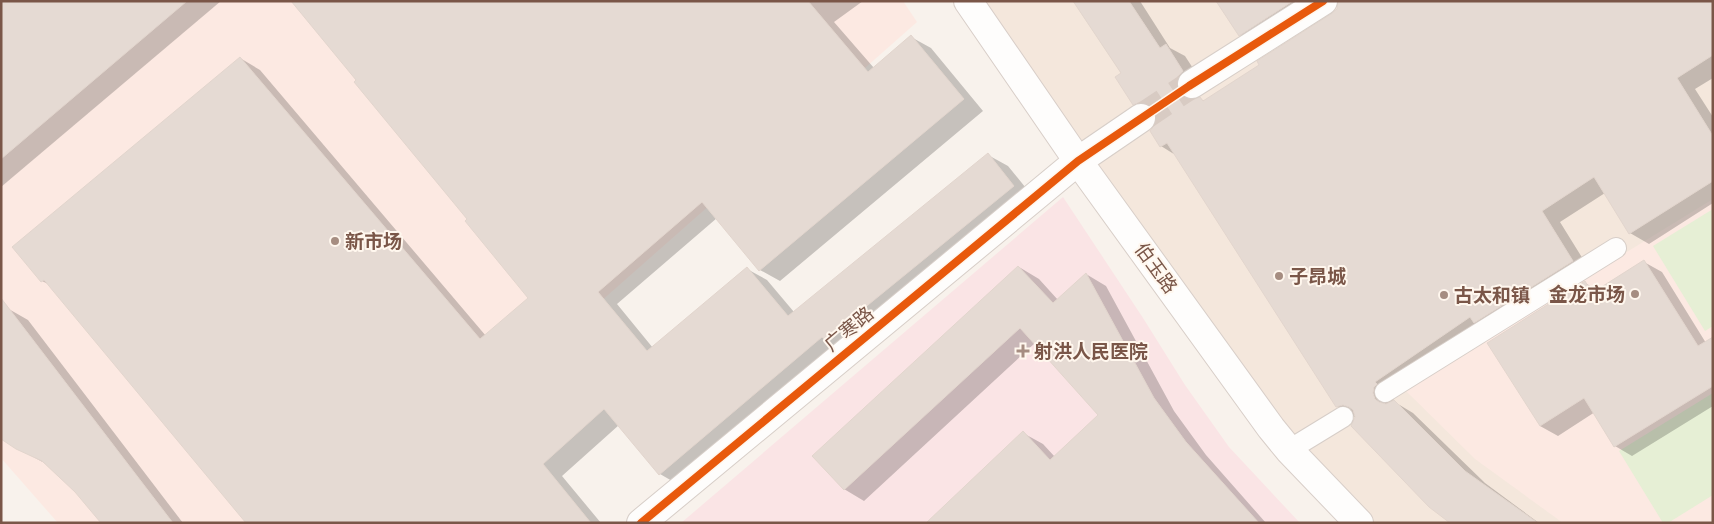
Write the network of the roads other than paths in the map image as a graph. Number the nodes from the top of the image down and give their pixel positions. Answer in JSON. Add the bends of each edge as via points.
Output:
{"nodes":[{"id":1,"x":968,"y":1,"type":"edge"},
{"id":2,"x":1323,"y":1,"type":"edge"},
{"id":3,"x":1192,"y":84,"type":"tunnel mouth"},
{"id":4,"x":1141,"y":118,"type":"tunnel mouth"},
{"id":5,"x":1078,"y":161,"type":"junction"},
{"id":6,"x":1616,"y":248,"type":"dead end"},
{"id":7,"x":1385,"y":392,"type":"dead end"},
{"id":8,"x":1343,"y":417,"type":"dead end"},
{"id":9,"x":1289,"y":450,"type":"junction"},
{"id":10,"x":641,"y":523,"type":"edge"},
{"id":11,"x":1359,"y":523,"type":"edge"}],
"edges":[{"from":1,"to":5,"type":"street","name":"伯玉路"},
{"from":2,"to":3,"type":"street"},
{"from":4,"to":5,"type":"street","name":"广寒路"},
{"from":5,"to":9,"type":"street","name":"伯玉路"},
{"from":5,"to":10,"type":"street","name":"广寒路"},
{"from":6,"to":7,"type":"lane"},
{"from":8,"to":9,"type":"lane"},
{"from":9,"to":11,"type":"street","name":"伯玉路"}]}
